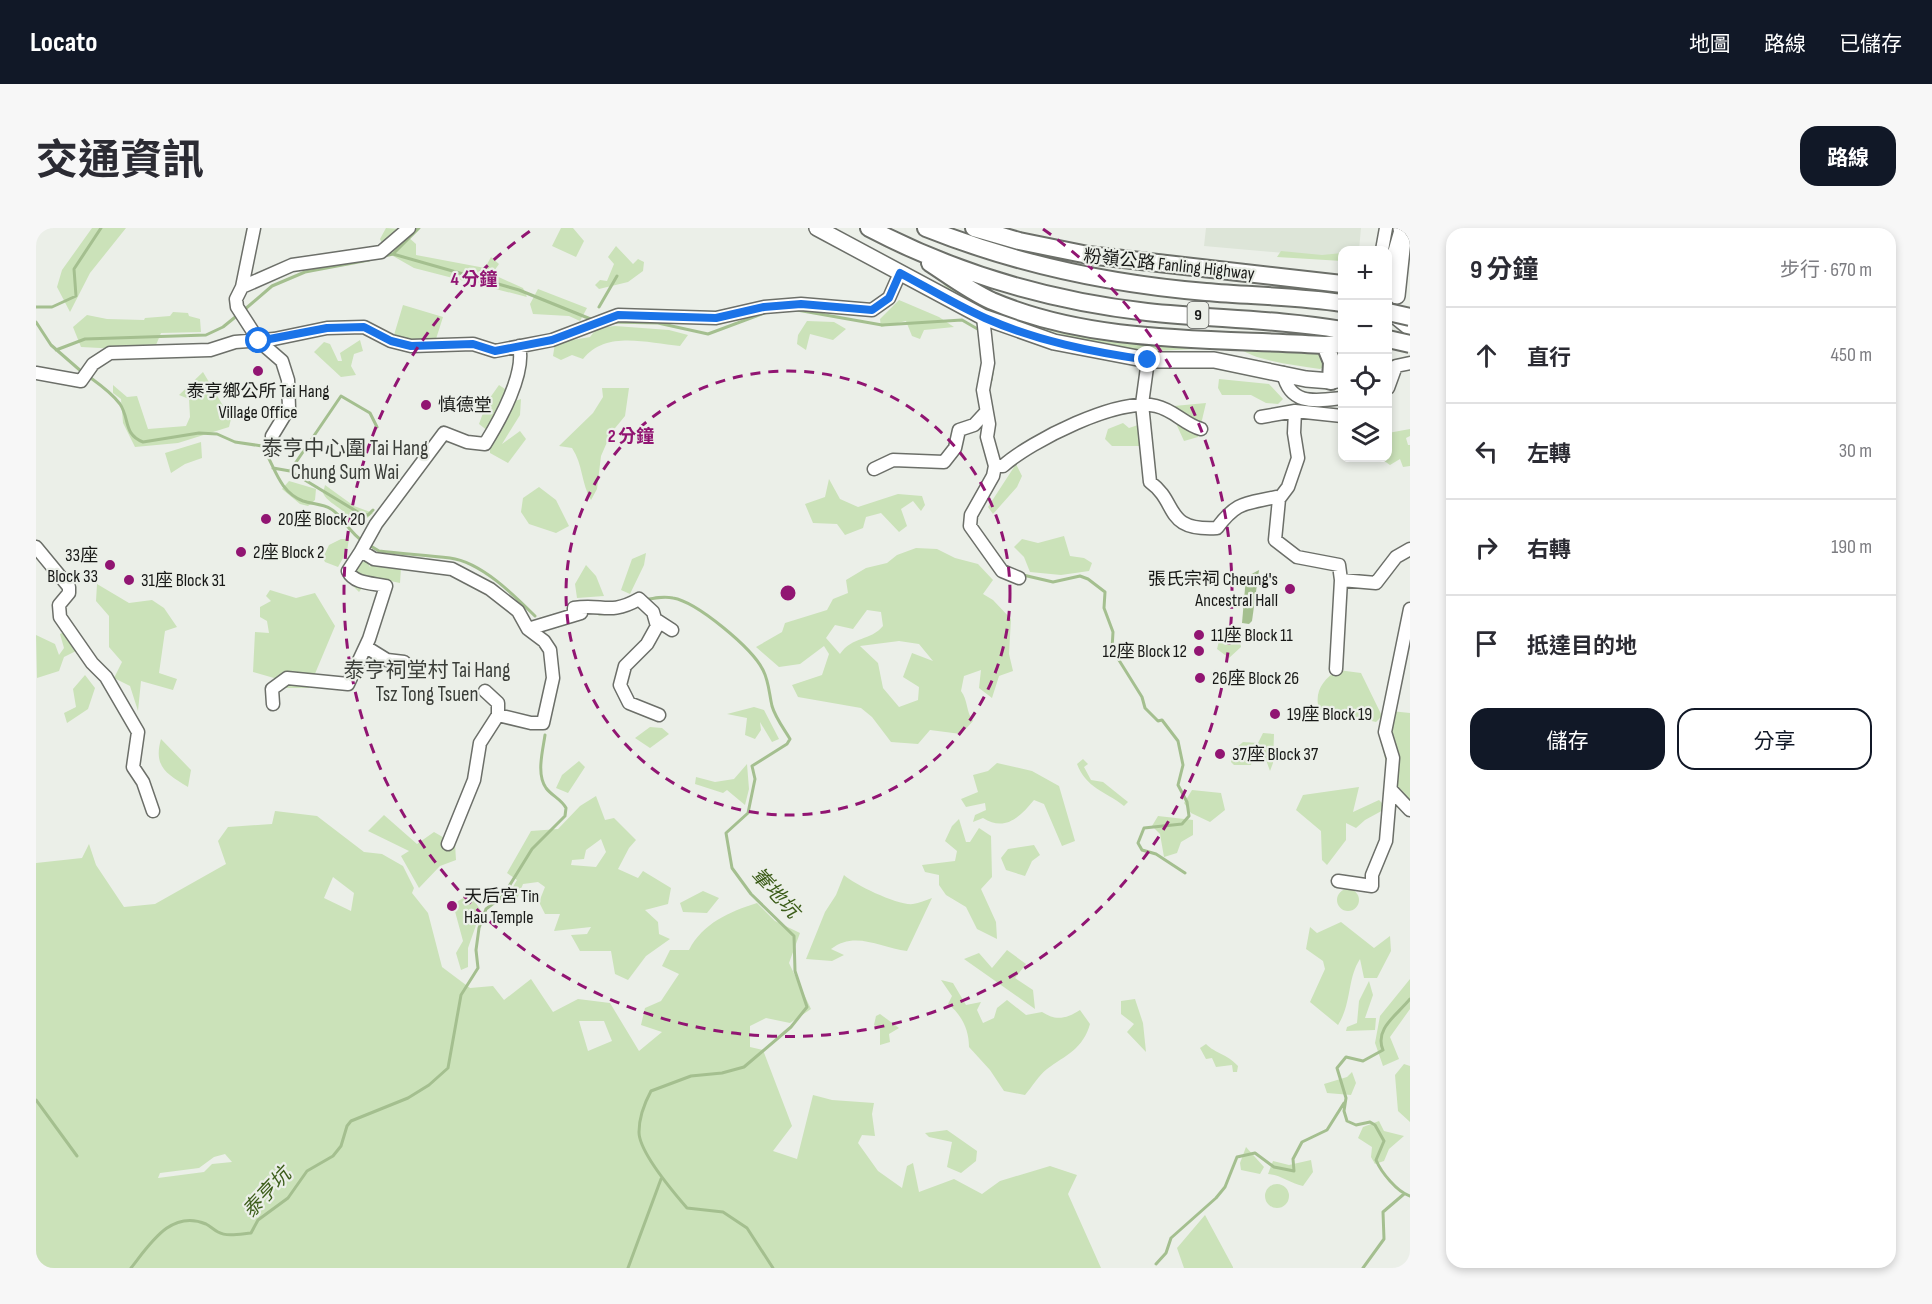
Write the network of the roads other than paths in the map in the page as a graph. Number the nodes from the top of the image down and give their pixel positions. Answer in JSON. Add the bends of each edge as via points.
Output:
{"nodes":[{"id":1,"x":254,"y":228,"type":"edge"},
{"id":2,"x":409,"y":228,"type":"edge"},
{"id":3,"x":817,"y":228,"type":"edge"},
{"id":4,"x":869,"y":228,"type":"edge"},
{"id":5,"x":926,"y":228,"type":"edge"},
{"id":6,"x":974,"y":228,"type":"edge"},
{"id":7,"x":1386,"y":228,"type":"edge"},
{"id":8,"x":1401,"y":228,"type":"edge"},
{"id":9,"x":889,"y":238,"type":"junction"},
{"id":10,"x":1383,"y":246,"type":"edge"},
{"id":11,"x":900,"y":273,"type":"junction"},
{"id":12,"x":1338,"y":284,"type":"edge"},
{"id":13,"x":242,"y":287,"type":"junction"},
{"id":14,"x":1393,"y":300,"type":"edge"},
{"id":15,"x":1338,"y":303,"type":"edge"},
{"id":16,"x":1410,"y":317,"type":"edge"},
{"id":17,"x":984,"y":328,"type":"junction"},
{"id":18,"x":1410,"y":328,"type":"edge"},
{"id":19,"x":1338,"y":329,"type":"edge"},
{"id":20,"x":1410,"y":338,"type":"edge"},
{"id":21,"x":1392,"y":339,"type":"edge"},
{"id":22,"x":1392,"y":340,"type":"edge"},
{"id":23,"x":259,"y":341,"type":"junction"},
{"id":24,"x":1338,"y":344,"type":"edge"},
{"id":25,"x":1410,"y":344,"type":"edge"},
{"id":26,"x":1325,"y":345,"type":"junction"},
{"id":27,"x":519,"y":346,"type":"junction"},
{"id":28,"x":1148,"y":360,"type":"junction"},
{"id":29,"x":1410,"y":363,"type":"edge"},
{"id":30,"x":36,"y":373,"type":"edge"},
{"id":31,"x":1283,"y":373,"type":"junction"},
{"id":32,"x":1392,"y":374,"type":"edge"},
{"id":33,"x":1338,"y":377,"type":"edge"},
{"id":34,"x":1338,"y":379,"type":"edge"},
{"id":35,"x":1338,"y":398,"type":"edge"},
{"id":36,"x":1142,"y":404,"type":"junction"},
{"id":37,"x":1295,"y":411,"type":"junction"},
{"id":38,"x":986,"y":412,"type":"junction"},
{"id":39,"x":1338,"y":416,"type":"edge"},
{"id":40,"x":1261,"y":417,"type":"dead end"},
{"id":41,"x":1201,"y":429,"type":"dead end"},
{"id":42,"x":272,"y":436,"type":"dead end"},
{"id":43,"x":998,"y":466,"type":"junction"},
{"id":44,"x":874,"y":470,"type":"dead end"},
{"id":45,"x":1279,"y":499,"type":"junction"},
{"id":46,"x":36,"y":547,"type":"edge"},
{"id":47,"x":363,"y":549,"type":"junction"},
{"id":48,"x":1410,"y":549,"type":"edge"},
{"id":49,"x":1019,"y":578,"type":"dead end"},
{"id":50,"x":1341,"y":580,"type":"junction"},
{"id":51,"x":1410,"y":609,"type":"edge"},
{"id":52,"x":595,"y":612,"type":"dead end"},
{"id":53,"x":574,"y":614,"type":"junction"},
{"id":54,"x":655,"y":619,"type":"junction"},
{"id":55,"x":528,"y":629,"type":"junction"},
{"id":56,"x":672,"y":630,"type":"dead end"},
{"id":57,"x":366,"y":647,"type":"junction"},
{"id":58,"x":404,"y":662,"type":"dead end"},
{"id":59,"x":1336,"y":669,"type":"dead end"},
{"id":60,"x":485,"y":692,"type":"dead end"},
{"id":61,"x":273,"y":704,"type":"dead end"},
{"id":62,"x":498,"y":715,"type":"junction"},
{"id":63,"x":658,"y":715,"type":"dead end"},
{"id":64,"x":1392,"y":791,"type":"junction"},
{"id":65,"x":1410,"y":810,"type":"edge"},
{"id":66,"x":153,"y":811,"type":"dead end"},
{"id":67,"x":448,"y":844,"type":"dead end"},
{"id":68,"x":1338,"y":881,"type":"dead end"}],
"edges":[{"from":1,"to":13,"type":"street"},
{"from":2,"to":13,"type":"street","via":[[381,252],[292,265]]},
{"from":3,"to":11,"type":"main road"},
{"from":4,"to":9,"type":"highway","number":"9"},
{"from":5,"to":15,"type":"highway","name":"粉嶺公路 Fanling Highway","number":"9","via":[[993,253],[1067,272],[1154,286]]},
{"from":6,"to":12,"type":"highway","via":[[1088,255]]},
{"from":7,"to":10,"type":"street"},
{"from":8,"to":14,"type":"main road","via":[[1403,240]]},
{"from":9,"to":19,"type":"highway","number":"9","via":[[990,279],[1039,293],[1138,311]]},
{"from":9,"to":26,"type":"highway","via":[[985,297],[1051,320],[1163,336]]},
{"from":11,"to":17,"type":"main road"},
{"from":11,"to":27,"type":"street","via":[[889,298],[872,310],[801,304],[764,307],[716,318],[618,315],[552,340]]},
{"from":13,"to":23,"type":"street","via":[[236,299],[240,312]]},
{"from":14,"to":16,"type":"highway","bridge":true},
{"from":14,"to":18,"type":"main road"},
{"from":17,"to":28,"type":"main road"},
{"from":17,"to":38,"type":"street","via":[[988,363],[983,390]]},
{"from":20,"to":21,"type":"main road"},
{"from":22,"to":25,"type":"highway","bridge":true},
{"from":23,"to":27,"type":"street","via":[[327,328],[364,327],[411,346],[473,344],[495,351]]},
{"from":23,"to":30,"type":"street","via":[[235,342],[210,350],[110,353],[93,364],[81,381]]},
{"from":23,"to":42,"type":"street","via":[[282,361],[288,380],[288,408]]},
{"from":24,"to":26,"type":"highway"},
{"from":26,"to":33,"type":"highway"},
{"from":27,"to":47,"type":"street","via":[[520,364],[511,392],[485,444],[444,433],[376,524]]},
{"from":28,"to":31,"type":"main road","via":[[1214,360]]},
{"from":28,"to":36,"type":"street"},
{"from":29,"to":32,"type":"street","via":[[1396,366]]},
{"from":31,"to":34,"type":"main road"},
{"from":31,"to":35,"type":"street","via":[[1289,392],[1298,398]]},
{"from":36,"to":41,"type":"street","via":[[1169,410]]},
{"from":36,"to":43,"type":"street","via":[[1083,420]]},
{"from":36,"to":45,"type":"street","via":[[1150,482],[1161,490],[1173,516],[1200,529],[1217,528],[1237,505]]},
{"from":37,"to":39,"type":"street"},
{"from":37,"to":40,"type":"street"},
{"from":37,"to":45,"type":"street","via":[[1298,458],[1288,487]]},
{"from":38,"to":43,"type":"street","via":[[987,437]]},
{"from":38,"to":44,"type":"street","via":[[974,424],[959,430],[955,448],[944,462],[893,460]]},
{"from":43,"to":49,"type":"street","via":[[971,515],[970,526],[1002,571]]},
{"from":45,"to":50,"type":"street","via":[[1275,540],[1297,557],[1339,565]]},
{"from":46,"to":66,"type":"street","via":[[69,587],[59,606],[60,617],[106,677],[138,732],[133,767]]},
{"from":47,"to":55,"type":"street","via":[[374,559],[452,569],[490,589],[518,611]]},
{"from":47,"to":57,"type":"street","via":[[348,574],[356,581],[386,586]]},
{"from":48,"to":50,"type":"street","via":[[1396,557],[1376,583]]},
{"from":50,"to":59,"type":"street"},
{"from":51,"to":64,"type":"street","via":[[1385,732],[1393,758]]},
{"from":52,"to":53,"type":"street"},
{"from":53,"to":54,"type":"street","via":[[574,608],[615,610],[641,602]]},
{"from":53,"to":55,"type":"street"},
{"from":54,"to":56,"type":"street"},
{"from":54,"to":63,"type":"street","via":[[657,626],[647,644],[625,666],[620,685],[629,703]]},
{"from":55,"to":62,"type":"street","via":[[550,650],[554,678],[543,723]]},
{"from":57,"to":58,"type":"street","via":[[387,660]]},
{"from":57,"to":61,"type":"street","via":[[348,684],[287,678],[272,689]]},
{"from":60,"to":62,"type":"street","via":[[498,703]]},
{"from":62,"to":67,"type":"street","via":[[480,743],[474,780]]},
{"from":64,"to":65,"type":"street"},
{"from":64,"to":68,"type":"street","via":[[1386,842],[1372,875],[1372,886]]}]}
